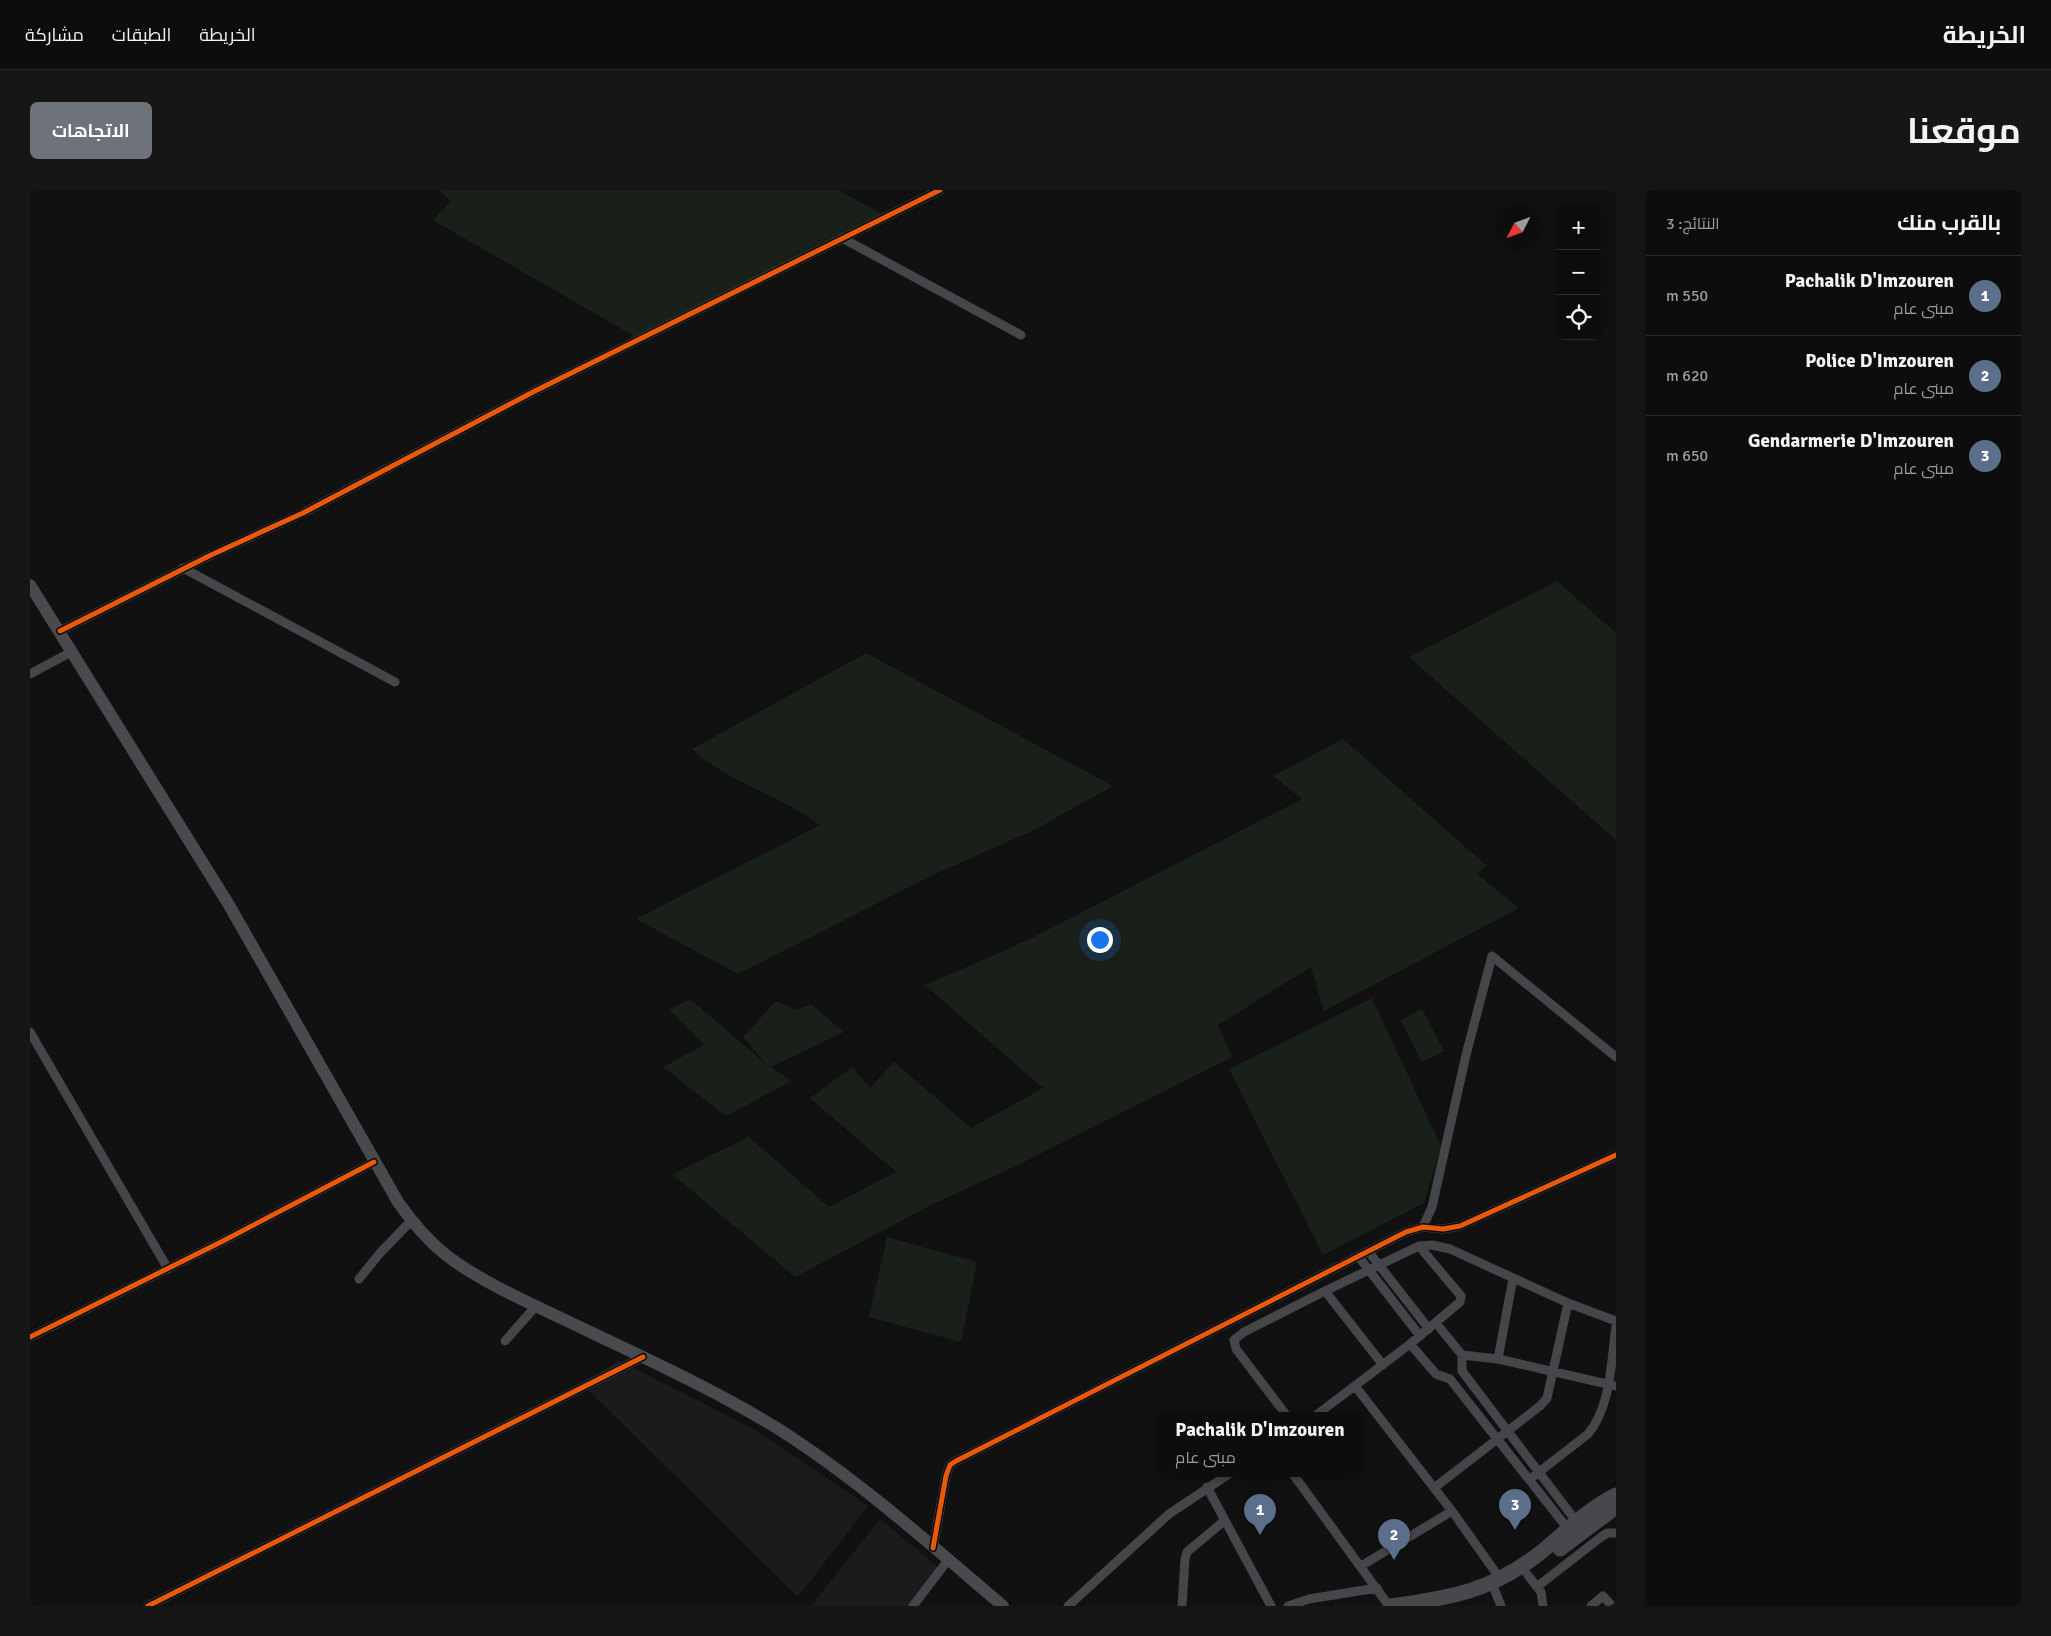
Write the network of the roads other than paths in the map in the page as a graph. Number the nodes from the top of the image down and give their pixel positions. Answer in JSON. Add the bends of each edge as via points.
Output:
{"nodes":[{"id":1,"x":940,"y":190,"type":"edge"},
{"id":2,"x":842,"y":238,"type":"junction"},
{"id":3,"x":1021,"y":335,"type":"dead end"},
{"id":4,"x":183,"y":568,"type":"junction"},
{"id":5,"x":30,"y":585,"type":"edge"},
{"id":6,"x":60,"y":631,"type":"junction"},
{"id":7,"x":73,"y":651,"type":"junction"},
{"id":8,"x":30,"y":674,"type":"edge"},
{"id":9,"x":395,"y":682,"type":"dead end"},
{"id":10,"x":30,"y":1032,"type":"edge"},
{"id":11,"x":1616,"y":1057,"type":"edge"},
{"id":12,"x":1616,"y":1155,"type":"edge"},
{"id":13,"x":374,"y":1162,"type":"junction"},
{"id":14,"x":412,"y":1222,"type":"junction"},
{"id":15,"x":1423,"y":1227,"type":"junction"},
{"id":16,"x":1419,"y":1246,"type":"junction"},
{"id":17,"x":1368,"y":1252,"type":"junction"},
{"id":18,"x":1358,"y":1256,"type":"junction"},
{"id":19,"x":1378,"y":1265,"type":"junction"},
{"id":20,"x":168,"y":1269,"type":"junction"},
{"id":21,"x":1368,"y":1269,"type":"junction"},
{"id":22,"x":1513,"y":1278,"type":"junction"},
{"id":23,"x":359,"y":1280,"type":"dead end"},
{"id":24,"x":1325,"y":1291,"type":"junction"},
{"id":25,"x":1568,"y":1303,"type":"junction"},
{"id":26,"x":536,"y":1306,"type":"junction"},
{"id":27,"x":1616,"y":1321,"type":"edge"},
{"id":28,"x":1433,"y":1326,"type":"junction"},
{"id":29,"x":1616,"y":1327,"type":"edge"},
{"id":30,"x":1420,"y":1336,"type":"junction"},
{"id":31,"x":30,"y":1337,"type":"edge"},
{"id":32,"x":505,"y":1340,"type":"dead end"},
{"id":33,"x":1410,"y":1344,"type":"junction"},
{"id":34,"x":1462,"y":1355,"type":"junction"},
{"id":35,"x":643,"y":1357,"type":"junction"},
{"id":36,"x":1498,"y":1360,"type":"junction"},
{"id":37,"x":1383,"y":1365,"type":"junction"},
{"id":38,"x":1462,"y":1371,"type":"junction"},
{"id":39,"x":1552,"y":1373,"type":"junction"},
{"id":40,"x":1450,"y":1379,"type":"junction"},
{"id":41,"x":1612,"y":1385,"type":"edge"},
{"id":42,"x":1354,"y":1386,"type":"junction"},
{"id":43,"x":1284,"y":1412,"type":"edge"},
{"id":44,"x":1319,"y":1412,"type":"edge"},
{"id":45,"x":1506,"y":1431,"type":"junction"},
{"id":46,"x":1497,"y":1440,"type":"junction"},
{"id":47,"x":1538,"y":1472,"type":"junction"},
{"id":48,"x":1224,"y":1477,"type":"edge"},
{"id":49,"x":1295,"y":1477,"type":"edge"},
{"id":50,"x":1529,"y":1481,"type":"junction"},
{"id":51,"x":1207,"y":1487,"type":"junction"},
{"id":52,"x":1434,"y":1488,"type":"junction"},
{"id":53,"x":1616,"y":1495,"type":"edge"},
{"id":54,"x":1616,"y":1507,"type":"edge"},
{"id":55,"x":1452,"y":1511,"type":"junction"},
{"id":56,"x":1224,"y":1521,"type":"junction"},
{"id":57,"x":1572,"y":1525,"type":"junction"},
{"id":58,"x":1616,"y":1532,"type":"edge"},
{"id":59,"x":933,"y":1548,"type":"junction"},
{"id":60,"x":948,"y":1560,"type":"junction"},
{"id":61,"x":1360,"y":1566,"type":"junction"},
{"id":62,"x":1527,"y":1574,"type":"junction"},
{"id":63,"x":1498,"y":1585,"type":"junction"},
{"id":64,"x":1538,"y":1586,"type":"junction"},
{"id":65,"x":1377,"y":1588,"type":"junction"},
{"id":66,"x":995,"y":1604,"type":"edge"},
{"id":67,"x":148,"y":1606,"type":"edge"},
{"id":68,"x":913,"y":1606,"type":"edge"},
{"id":69,"x":1068,"y":1606,"type":"edge"},
{"id":70,"x":1182,"y":1606,"type":"edge"},
{"id":71,"x":1271,"y":1606,"type":"edge"},
{"id":72,"x":1288,"y":1606,"type":"edge"},
{"id":73,"x":1390,"y":1606,"type":"edge"},
{"id":74,"x":1451,"y":1606,"type":"edge"},
{"id":75,"x":1502,"y":1606,"type":"edge"},
{"id":76,"x":1543,"y":1606,"type":"edge"},
{"id":77,"x":1591,"y":1606,"type":"edge"},
{"id":78,"x":1612,"y":1606,"type":"edge"}],
"edges":[{"from":1,"to":2,"type":"street"},
{"from":2,"to":3,"type":"street"},
{"from":2,"to":4,"type":"street","via":[[427,446],[303,513]]},
{"from":4,"to":6,"type":"street"},
{"from":4,"to":9,"type":"street"},
{"from":5,"to":6,"type":"main road"},
{"from":6,"to":7,"type":"main road"},
{"from":7,"to":8,"type":"street"},
{"from":7,"to":13,"type":"main road","via":[[229,905]]},
{"from":10,"to":20,"type":"street"},
{"from":11,"to":15,"type":"street","via":[[1492,956],[1432,1207]]},
{"from":12,"to":15,"type":"street","via":[[1460,1226],[1443,1229]]},
{"from":13,"to":14,"type":"main road"},
{"from":13,"to":20,"type":"street"},
{"from":14,"to":23,"type":"street","via":[[380,1253]]},
{"from":14,"to":26,"type":"main road","via":[[446,1256]]},
{"from":15,"to":17,"type":"street"},
{"from":16,"to":19,"type":"street"},
{"from":16,"to":22,"type":"street","via":[[1450,1249]]},
{"from":16,"to":28,"type":"street","via":[[1461,1296],[1458,1306]]},
{"from":17,"to":18,"type":"street"},
{"from":17,"to":19,"type":"street"},
{"from":18,"to":21,"type":"street"},
{"from":18,"to":59,"type":"street","via":[[950,1465]]},
{"from":19,"to":21,"type":"street"},
{"from":19,"to":28,"type":"street"},
{"from":20,"to":31,"type":"street"},
{"from":21,"to":24,"type":"street"},
{"from":21,"to":30,"type":"street"},
{"from":22,"to":25,"type":"street"},
{"from":22,"to":36,"type":"street"},
{"from":24,"to":37,"type":"street"},
{"from":24,"to":43,"type":"street","via":[[1234,1340],[1236,1349]]},
{"from":25,"to":27,"type":"street"},
{"from":25,"to":39,"type":"street"},
{"from":26,"to":32,"type":"street"},
{"from":26,"to":35,"type":"main road"},
{"from":28,"to":30,"type":"street"},
{"from":28,"to":34,"type":"street"},
{"from":29,"to":41,"type":"street"},
{"from":30,"to":33,"type":"street"},
{"from":33,"to":37,"type":"street"},
{"from":33,"to":40,"type":"street","via":[[1436,1374]]},
{"from":34,"to":36,"type":"street"},
{"from":34,"to":38,"type":"street"},
{"from":35,"to":59,"type":"main road","via":[[780,1430],[871,1495]]},
{"from":35,"to":67,"type":"street"},
{"from":36,"to":39,"type":"street"},
{"from":37,"to":42,"type":"street"},
{"from":38,"to":40,"type":"street"},
{"from":38,"to":45,"type":"street"},
{"from":39,"to":41,"type":"street"},
{"from":39,"to":45,"type":"street","via":[[1545,1401]]},
{"from":40,"to":46,"type":"street"},
{"from":41,"to":47,"type":"street","via":[[1595,1426]]},
{"from":42,"to":44,"type":"street"},
{"from":42,"to":52,"type":"street"},
{"from":45,"to":46,"type":"street"},
{"from":45,"to":47,"type":"street"},
{"from":46,"to":50,"type":"street"},
{"from":46,"to":52,"type":"street"},
{"from":47,"to":50,"type":"street"},
{"from":47,"to":57,"type":"street"},
{"from":48,"to":51,"type":"street"},
{"from":49,"to":61,"type":"street"},
{"from":50,"to":57,"type":"street"},
{"from":51,"to":56,"type":"street"},
{"from":51,"to":69,"type":"street","via":[[1161,1521]]},
{"from":52,"to":55,"type":"street"},
{"from":53,"to":57,"type":"highway"},
{"from":54,"to":62,"type":"highway"},
{"from":55,"to":61,"type":"street"},
{"from":55,"to":63,"type":"street"},
{"from":56,"to":70,"type":"street","via":[[1187,1552]]},
{"from":56,"to":71,"type":"street"},
{"from":57,"to":63,"type":"highway"},
{"from":58,"to":64,"type":"street","via":[[1601,1537]]},
{"from":59,"to":60,"type":"main road"},
{"from":60,"to":66,"type":"main road"},
{"from":60,"to":68,"type":"street"},
{"from":61,"to":65,"type":"street"},
{"from":62,"to":63,"type":"highway"},
{"from":62,"to":64,"type":"street"},
{"from":63,"to":73,"type":"highway"},
{"from":63,"to":74,"type":"highway"},
{"from":63,"to":75,"type":"street"},
{"from":64,"to":76,"type":"street"},
{"from":65,"to":72,"type":"street","via":[[1309,1599]]},
{"from":65,"to":73,"type":"street"},
{"from":77,"to":78,"type":"street","via":[[1603,1596]]}]}
